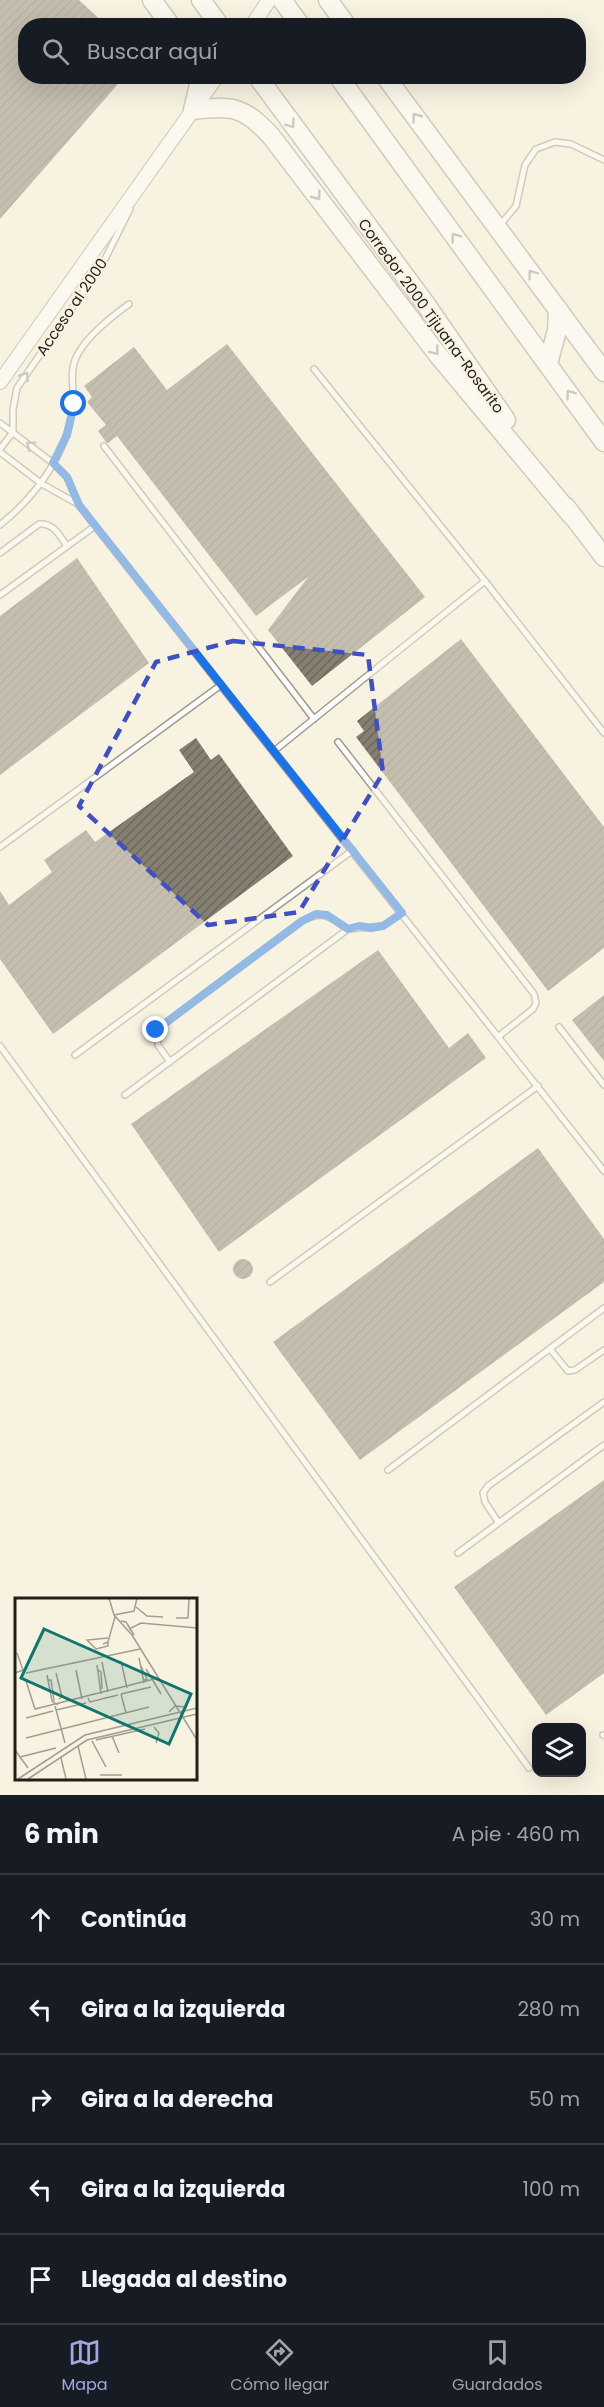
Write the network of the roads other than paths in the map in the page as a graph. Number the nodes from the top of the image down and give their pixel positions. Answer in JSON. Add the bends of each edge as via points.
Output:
{"nodes":[{"id":1,"x":152,"y":0,"type":"edge"},
{"id":2,"x":201,"y":0,"type":"edge"},
{"id":3,"x":269,"y":0,"type":"edge"},
{"id":4,"x":328,"y":0,"type":"edge"},
{"id":5,"x":165,"y":18,"type":"edge"},
{"id":6,"x":214,"y":18,"type":"edge"},
{"id":7,"x":257,"y":18,"type":"edge"},
{"id":8,"x":341,"y":18,"type":"edge"},
{"id":9,"x":200,"y":84,"type":"edge"},
{"id":10,"x":211,"y":84,"type":"edge"},
{"id":11,"x":263,"y":84,"type":"edge"},
{"id":12,"x":344,"y":84,"type":"edge"},
{"id":13,"x":391,"y":84,"type":"edge"},
{"id":14,"x":193,"y":110,"type":"junction"},
{"id":15,"x":604,"y":160,"type":"edge"},
{"id":16,"x":143,"y":184,"type":"junction"},
{"id":17,"x":498,"y":228,"type":"junction"},
{"id":18,"x":129,"y":304,"type":"dead end"},
{"id":19,"x":558,"y":309,"type":"junction"},
{"id":20,"x":548,"y":364,"type":"junction"},
{"id":21,"x":314,"y":369,"type":"dead end"},
{"id":22,"x":604,"y":372,"type":"edge"},
{"id":23,"x":0,"y":382,"type":"edge"},
{"id":24,"x":0,"y":423,"type":"edge"},
{"id":25,"x":13,"y":432,"type":"junction"},
{"id":26,"x":604,"y":442,"type":"edge"},
{"id":27,"x":104,"y":446,"type":"dead end"},
{"id":28,"x":0,"y":451,"type":"edge"},
{"id":29,"x":53,"y":463,"type":"junction"},
{"id":30,"x":42,"y":484,"type":"junction"},
{"id":31,"x":79,"y":505,"type":"junction"},
{"id":32,"x":572,"y":516,"type":"junction"},
{"id":33,"x":0,"y":525,"type":"edge"},
{"id":34,"x":95,"y":526,"type":"junction"},
{"id":35,"x":67,"y":546,"type":"junction"},
{"id":36,"x":0,"y":553,"type":"edge"},
{"id":37,"x":604,"y":557,"type":"edge"},
{"id":38,"x":486,"y":581,"type":"junction"},
{"id":39,"x":0,"y":595,"type":"edge"},
{"id":40,"x":221,"y":685,"type":"junction"},
{"id":41,"x":314,"y":719,"type":"junction"},
{"id":42,"x":604,"y":733,"type":"edge"},
{"id":43,"x":338,"y":742,"type":"dead end"},
{"id":44,"x":274,"y":751,"type":"junction"},
{"id":45,"x":0,"y":847,"type":"edge"},
{"id":46,"x":352,"y":850,"type":"junction"},
{"id":47,"x":402,"y":913,"type":"junction"},
{"id":48,"x":348,"y":929,"type":"junction"},
{"id":49,"x":559,"y":1027,"type":"dead end"},
{"id":50,"x":499,"y":1036,"type":"junction"},
{"id":51,"x":0,"y":1046,"type":"edge"},
{"id":52,"x":75,"y":1055,"type":"dead end"},
{"id":53,"x":170,"y":1062,"type":"junction"},
{"id":54,"x":604,"y":1085,"type":"edge"},
{"id":55,"x":538,"y":1086,"type":"junction"},
{"id":56,"x":125,"y":1095,"type":"dead end"},
{"id":57,"x":604,"y":1171,"type":"edge"},
{"id":58,"x":270,"y":1282,"type":"dead end"},
{"id":59,"x":604,"y":1308,"type":"edge"},
{"id":60,"x":550,"y":1349,"type":"junction"},
{"id":61,"x":604,"y":1350,"type":"edge"},
{"id":62,"x":604,"y":1402,"type":"edge"},
{"id":63,"x":604,"y":1444,"type":"edge"},
{"id":64,"x":388,"y":1470,"type":"dead end"},
{"id":65,"x":498,"y":1522,"type":"junction"},
{"id":66,"x":458,"y":1553,"type":"dead end"},
{"id":67,"x":530,"y":1768,"type":"dead end"}],
"edges":[{"from":1,"to":5,"type":"highway"},
{"from":2,"to":6,"type":"highway"},
{"from":3,"to":7,"type":"street"},
{"from":4,"to":8,"type":"highway"},
{"from":9,"to":14,"type":"highway"},
{"from":10,"to":14,"type":"street","name":"Acceso al 2000"},
{"from":11,"to":32,"type":"highway","name":"Corredor 2000 Tijuana-Rosarito","one_way":true,"via":[[425,303]]},
{"from":20,"to":12,"type":"highway","one_way":true},
{"from":17,"to":13,"type":"highway","one_way":true},
{"from":14,"to":16,"type":"street","name":"Acceso al 2000"},
{"from":14,"to":32,"type":"highway","one_way":true,"via":[[237,109],[264,128],[438,355]]},
{"from":15,"to":17,"type":"lane","via":[[572,144],[555,142],[536,149],[525,165],[516,206]]},
{"from":16,"to":23,"type":"street","name":"Acceso al 2000"},
{"from":25,"to":16,"type":"lane","name":"Acceso al 2000","one_way":true,"via":[[17,388],[103,263]]},
{"from":19,"to":17,"type":"highway","one_way":true},
{"from":18,"to":29,"type":"lane","via":[[104,322],[75,360],[74,404],[67,435]]},
{"from":19,"to":20,"type":"highway"},
{"from":19,"to":22,"type":"highway"},
{"from":26,"to":20,"type":"highway","one_way":true},
{"from":21,"to":38,"type":"lane"},
{"from":24,"to":25,"type":"lane"},
{"from":25,"to":28,"type":"lane"},
{"from":29,"to":25,"type":"lane","one_way":true},
{"from":27,"to":41,"type":"lane"},
{"from":28,"to":30,"type":"lane"},
{"from":29,"to":30,"type":"lane"},
{"from":29,"to":31,"type":"lane","via":[[67,477]]},
{"from":30,"to":31,"type":"lane"},
{"from":30,"to":33,"type":"lane"},
{"from":31,"to":34,"type":"lane"},
{"from":32,"to":37,"type":"highway","name":"Corredor 2000 Tijuana-Rosarito"},
{"from":34,"to":35,"type":"lane"},
{"from":34,"to":40,"type":"lane"},
{"from":35,"to":36,"type":"lane","via":[[54,528],[39,524]]},
{"from":35,"to":39,"type":"lane"},
{"from":38,"to":41,"type":"lane"},
{"from":38,"to":42,"type":"lane"},
{"from":40,"to":44,"type":"lane"},
{"from":40,"to":45,"type":"lane"},
{"from":41,"to":44,"type":"lane"},
{"from":43,"to":50,"type":"lane","via":[[534,994],[537,1003],[533,1009]]},
{"from":44,"to":46,"type":"lane"},
{"from":46,"to":47,"type":"lane"},
{"from":46,"to":52,"type":"lane"},
{"from":47,"to":48,"type":"lane","via":[[383,926]]},
{"from":47,"to":50,"type":"lane"},
{"from":48,"to":53,"type":"lane"},
{"from":48,"to":53,"type":"lane","via":[[327,915],[316,914],[179,1012],[156,1030],[158,1045]]},
{"from":49,"to":54,"type":"lane"},
{"from":50,"to":55,"type":"lane"},
{"from":51,"to":67,"type":"lane"},
{"from":53,"to":56,"type":"lane"},
{"from":55,"to":57,"type":"lane"},
{"from":55,"to":58,"type":"lane"},
{"from":59,"to":60,"type":"lane"},
{"from":60,"to":61,"type":"lane","via":[[568,1371]]},
{"from":60,"to":64,"type":"lane"},
{"from":62,"to":65,"type":"lane","via":[[488,1486],[483,1493],[485,1502]]},
{"from":63,"to":65,"type":"lane"},
{"from":65,"to":66,"type":"lane"}]}
